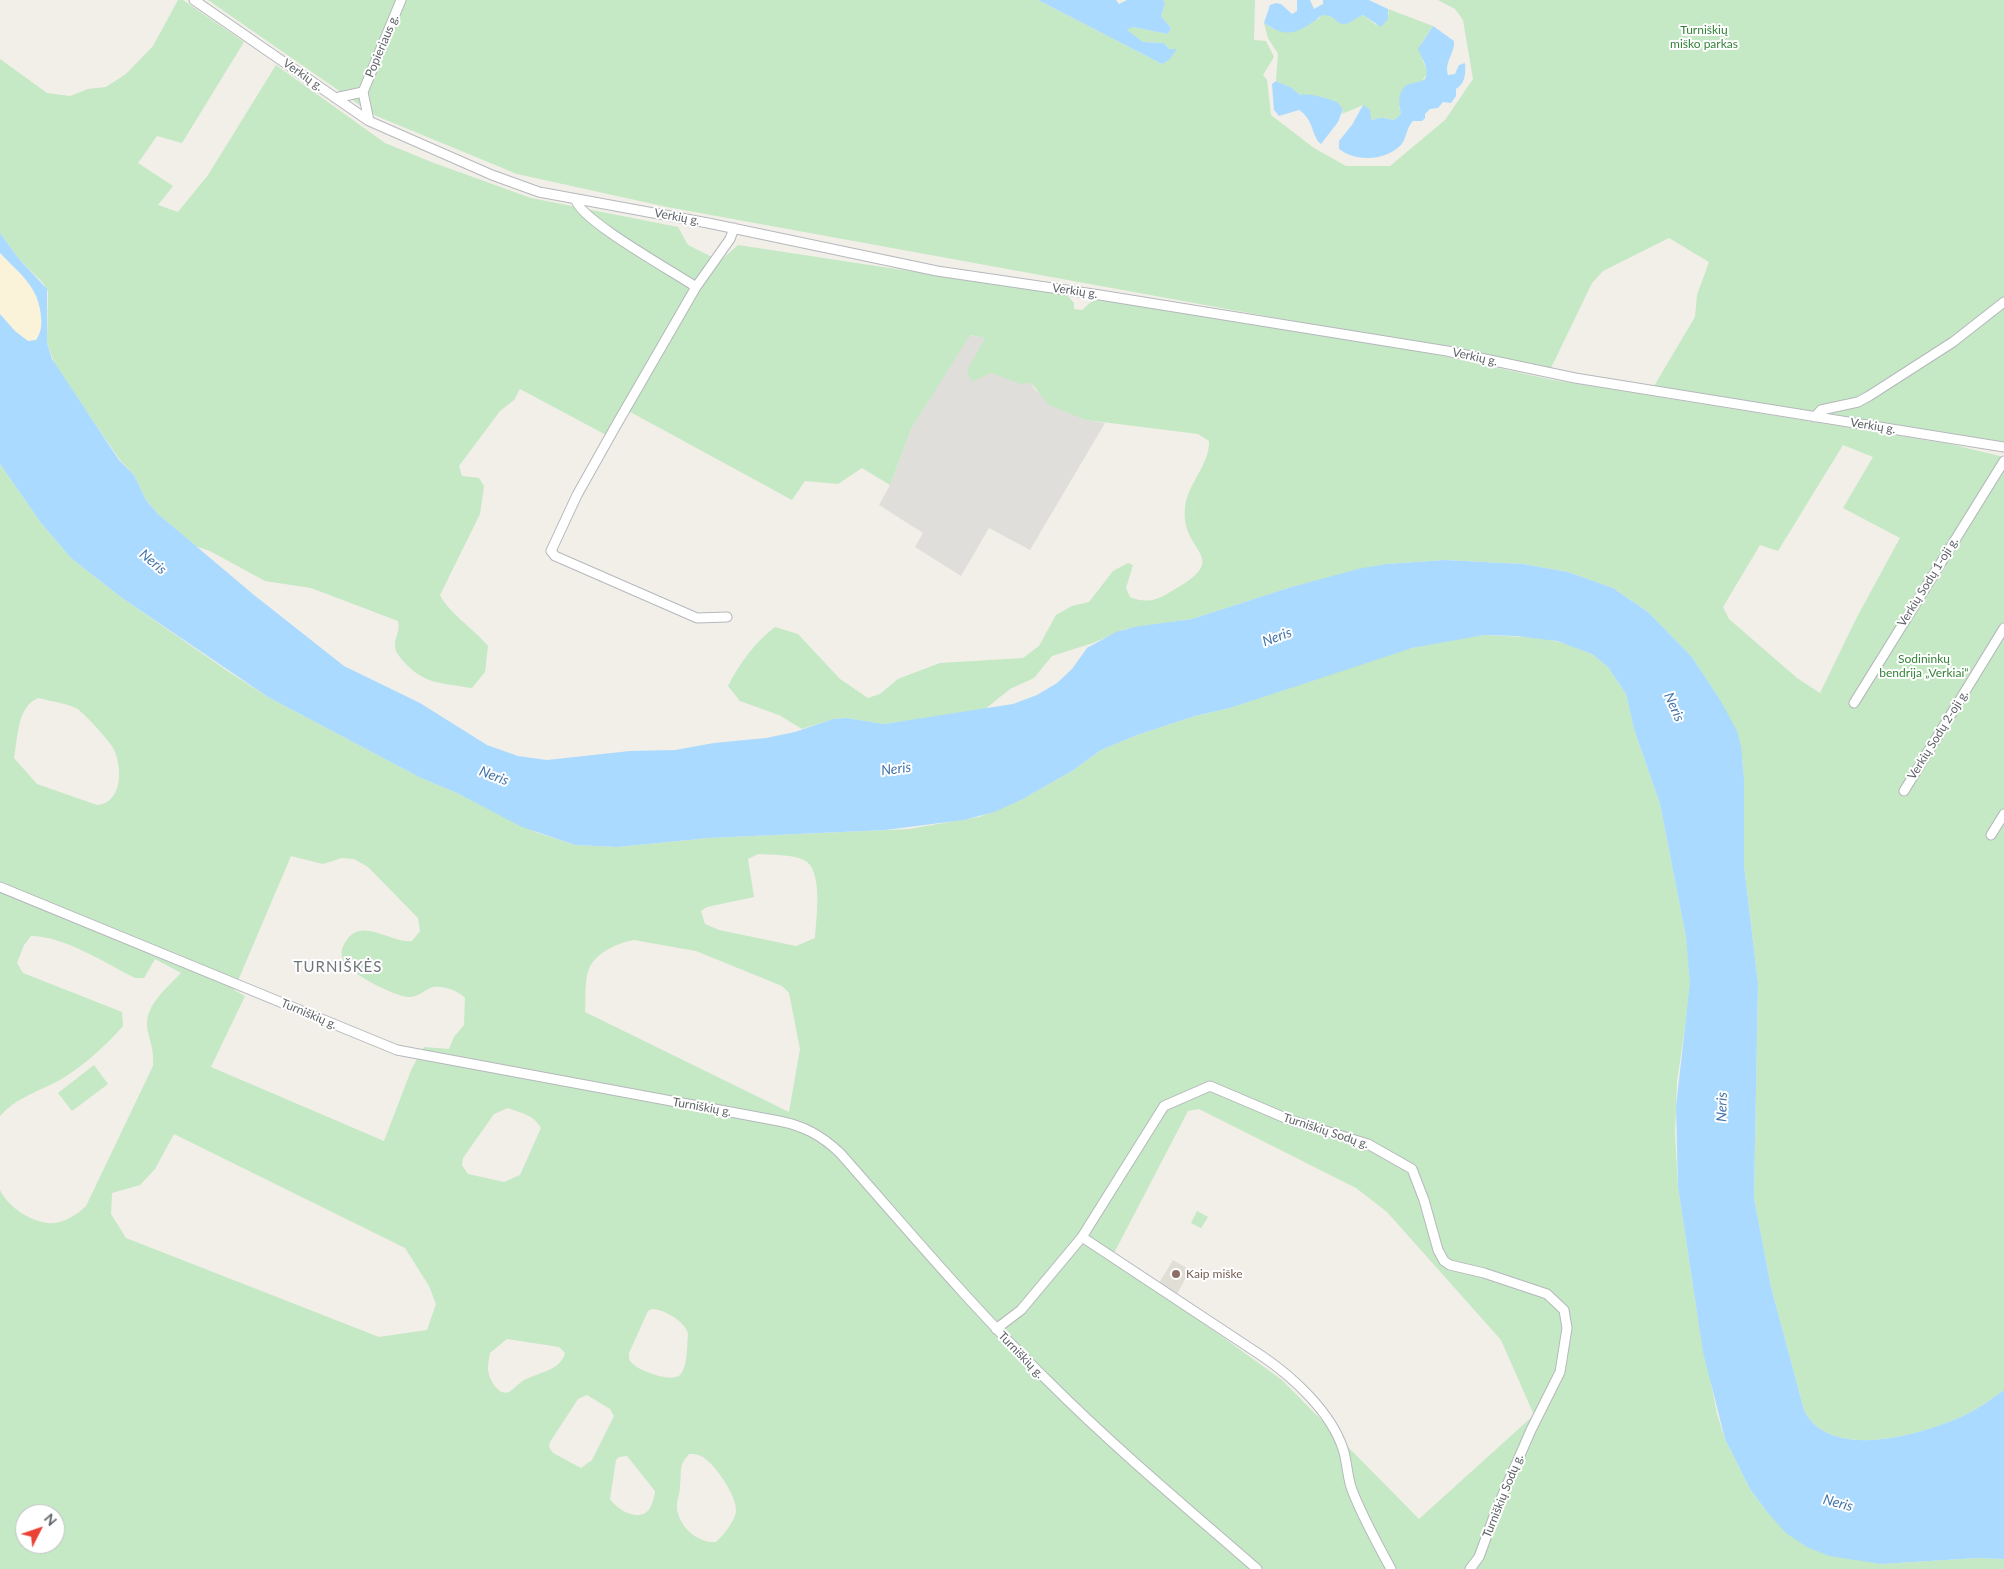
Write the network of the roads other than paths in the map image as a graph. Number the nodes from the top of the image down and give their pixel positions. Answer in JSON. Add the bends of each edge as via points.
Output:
{"nodes":[{"id":1,"x":194,"y":0,"type":"edge"},
{"id":2,"x":401,"y":0,"type":"edge"},
{"id":3,"x":363,"y":92,"type":"junction"},
{"id":4,"x":335,"y":98,"type":"junction"},
{"id":5,"x":369,"y":121,"type":"junction"},
{"id":6,"x":576,"y":200,"type":"junction"},
{"id":7,"x":734,"y":228,"type":"junction"},
{"id":8,"x":696,"y":287,"type":"junction"},
{"id":9,"x":2004,"y":302,"type":"edge"},
{"id":10,"x":1815,"y":417,"type":"junction"},
{"id":11,"x":2004,"y":447,"type":"edge"},
{"id":12,"x":2004,"y":461,"type":"edge"},
{"id":13,"x":727,"y":617,"type":"dead end"},
{"id":14,"x":2004,"y":628,"type":"edge"},
{"id":15,"x":1854,"y":703,"type":"dead end"},
{"id":16,"x":1904,"y":791,"type":"dead end"},
{"id":17,"x":2004,"y":814,"type":"edge"},
{"id":18,"x":1990,"y":835,"type":"dead end"},
{"id":19,"x":0,"y":887,"type":"edge"},
{"id":20,"x":1082,"y":1237,"type":"junction"},
{"id":21,"x":996,"y":1329,"type":"junction"},
{"id":22,"x":1257,"y":1569,"type":"edge"},
{"id":23,"x":1391,"y":1569,"type":"edge"},
{"id":24,"x":1470,"y":1569,"type":"edge"}],
"edges":[{"from":1,"to":4,"type":"street","name":"Verkių g."},
{"from":2,"to":3,"type":"street","name":"Popieriaus g."},
{"from":3,"to":4,"type":"street","name":"Popieriaus g."},
{"from":3,"to":5,"type":"street","name":"Popieriaus g."},
{"from":4,"to":5,"type":"street","name":"Verkių g."},
{"from":5,"to":6,"type":"street","name":"Verkių g.","via":[[515,184]]},
{"from":6,"to":7,"type":"street","name":"Verkių g."},
{"from":6,"to":8,"type":"street","via":[[577,205],[600,225]]},
{"from":7,"to":8,"type":"street","via":[[730,239]]},
{"from":7,"to":10,"type":"street","name":"Verkių g.","via":[[937,271],[1447,351],[1576,378]]},
{"from":8,"to":13,"type":"street","via":[[577,495],[552,551],[556,556],[698,618]]},
{"from":9,"to":10,"type":"street","via":[[1952,342],[1869,396],[1858,402],[1821,410]]},
{"from":10,"to":11,"type":"street","name":"Verkių g."},
{"from":12,"to":15,"type":"street","name":"Verkių Sodų 1-oji g."},
{"from":14,"to":16,"type":"street","name":"Verkių Sodų 2-oji g."},
{"from":17,"to":18,"type":"street"},
{"from":19,"to":21,"type":"street","name":"Turniškių g.","via":[[397,1050],[779,1121],[810,1130],[840,1153]]},
{"from":20,"to":21,"type":"street","name":"Turniškių Sodų g.","via":[[1021,1310]]},
{"from":20,"to":23,"type":"street","via":[[1268,1360],[1306,1392],[1325,1416],[1343,1448],[1351,1487]]},
{"from":20,"to":24,"type":"street","name":"Turniškių Sodų g.","via":[[1164,1106],[1210,1086],[1290,1120],[1368,1144],[1412,1169],[1444,1262],[1547,1294],[1560,1305],[1566,1318],[1560,1372],[1516,1465],[1479,1557]]},
{"from":21,"to":22,"type":"street","name":"Turniškių g.","via":[[1113,1444]]}]}
